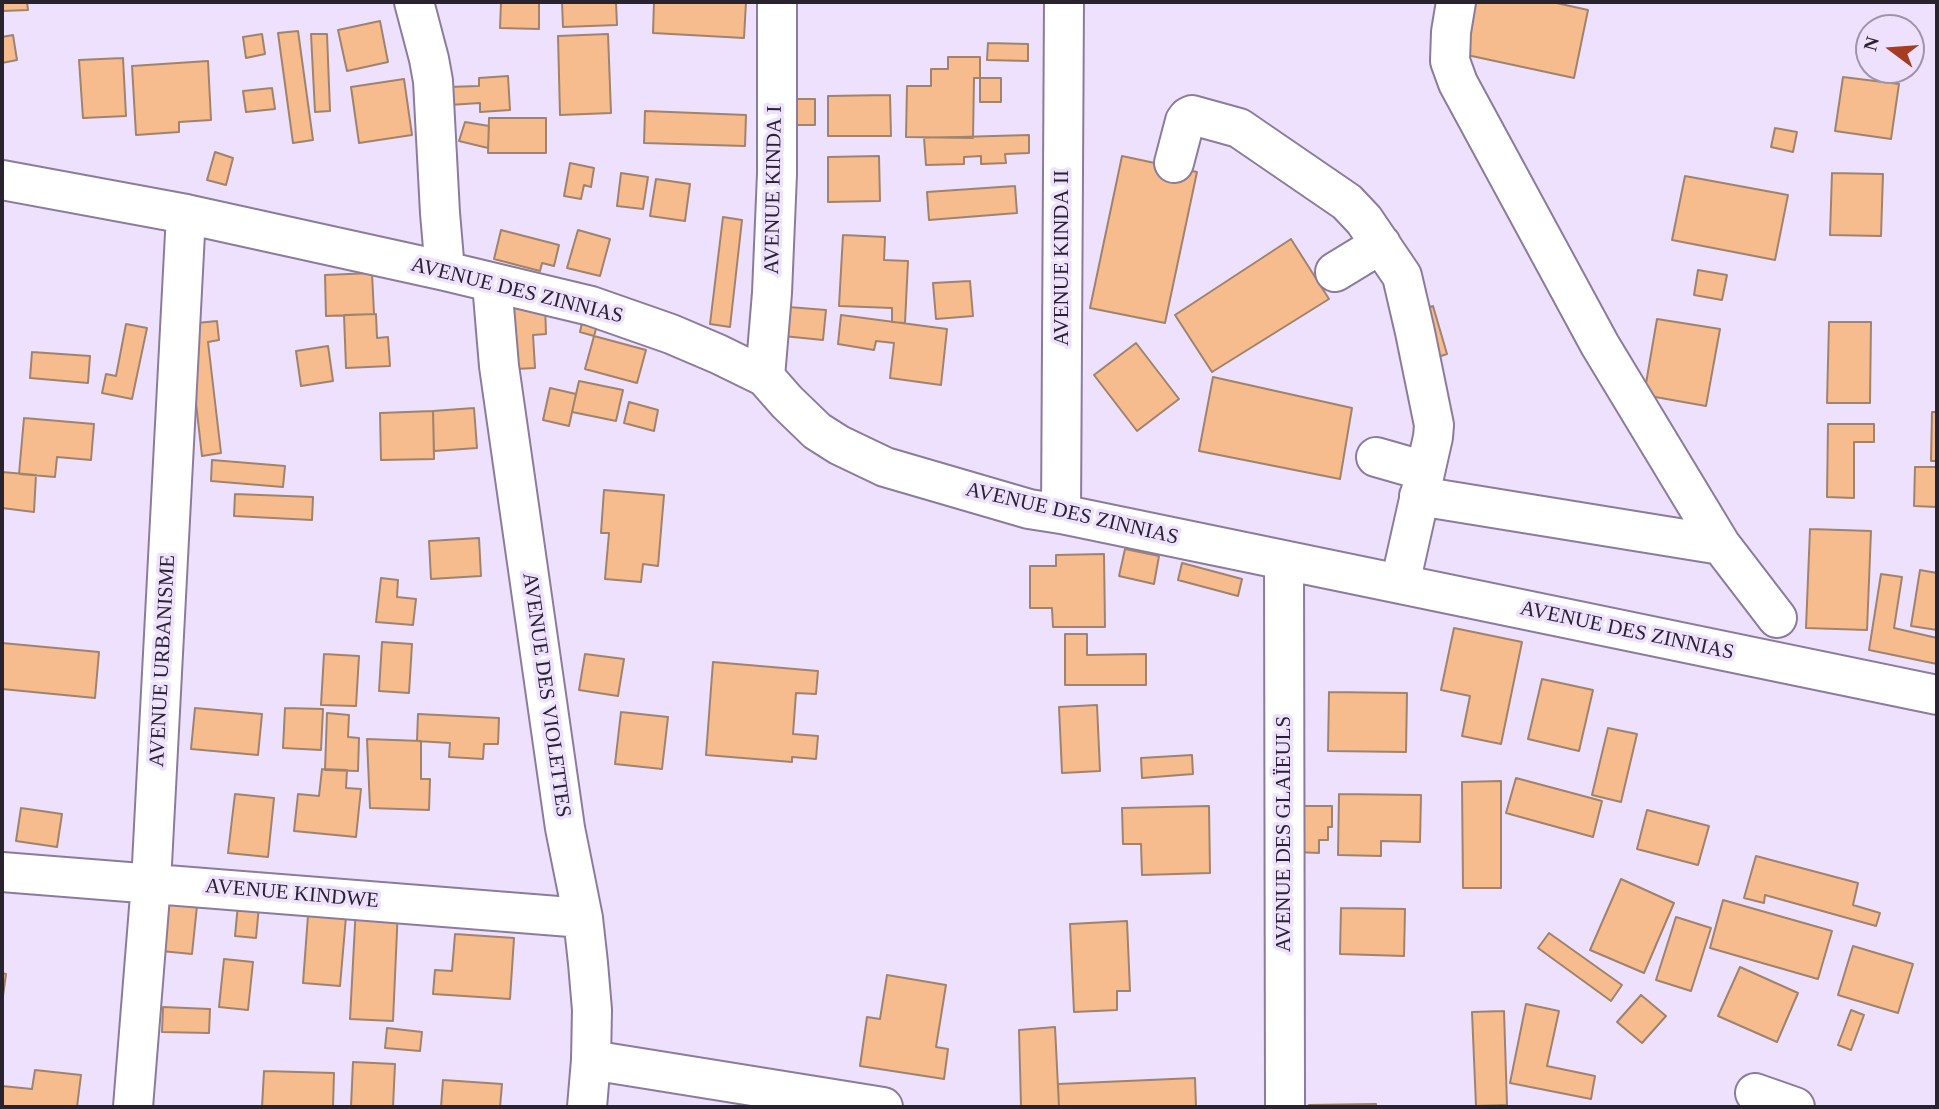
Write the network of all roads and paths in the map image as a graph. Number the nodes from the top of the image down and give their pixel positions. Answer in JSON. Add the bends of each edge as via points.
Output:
{"nodes":[{"id":1,"x":414,"y":2,"type":"edge"},
{"id":2,"x":776,"y":2,"type":"edge"},
{"id":3,"x":1064,"y":2,"type":"edge"},
{"id":4,"x":1456,"y":2,"type":"edge"},
{"id":5,"x":1174,"y":163,"type":"dead end"},
{"id":6,"x":2,"y":180,"type":"edge"},
{"id":7,"x":186,"y":214,"type":"junction"},
{"id":8,"x":1381,"y":244,"type":"junction"},
{"id":9,"x":445,"y":271,"type":"junction"},
{"id":10,"x":1335,"y":272,"type":"dead end"},
{"id":11,"x":492,"y":283,"type":"junction"},
{"id":12,"x":765,"y":377,"type":"junction"},
{"id":13,"x":1376,"y":457,"type":"dead end"},
{"id":14,"x":1422,"y":483,"type":"junction"},
{"id":15,"x":1061,"y":514,"type":"junction"},
{"id":16,"x":1721,"y":545,"type":"junction"},
{"id":17,"x":1284,"y":561,"type":"junction"},
{"id":18,"x":1400,"y":584,"type":"junction"},
{"id":19,"x":1777,"y":618,"type":"dead end"},
{"id":20,"x":1937,"y":695,"type":"edge"},
{"id":21,"x":2,"y":872,"type":"edge"},
{"id":22,"x":151,"y":883,"type":"junction"},
{"id":23,"x":583,"y":918,"type":"junction"},
{"id":24,"x":592,"y":1060,"type":"junction"},
{"id":25,"x":1755,"y":1093,"type":"dead end"},
{"id":26,"x":133,"y":1107,"type":"edge"},
{"id":27,"x":587,"y":1107,"type":"edge"},
{"id":28,"x":883,"y":1107,"type":"edge"},
{"id":29,"x":1285,"y":1107,"type":"edge"},
{"id":30,"x":1795,"y":1107,"type":"edge"}],
"edges":[{"from":1,"to":9,"type":"street","via":[[433,81]]},
{"from":2,"to":12,"type":"street","name":"AVENUE KINDA I","via":[[777,174]]},
{"from":3,"to":15,"type":"street","name":"AVENUE KINDA II"},
{"from":4,"to":16,"type":"street","via":[[1450,61],[1458,83],[1600,345]]},
{"from":5,"to":8,"type":"street","via":[[1188,117],[1239,128],[1347,202]]},
{"from":6,"to":7,"type":"street","name":"AVENUE DES ZINNIAS"},
{"from":7,"to":9,"type":"street","name":"AVENUE DES ZINNIAS"},
{"from":7,"to":22,"type":"street","name":"AVENUE URBANISME"},
{"from":8,"to":10,"type":"street"},
{"from":8,"to":14,"type":"street","via":[[1402,276],[1434,425]]},
{"from":9,"to":11,"type":"street","name":"AVENUE DES ZINNIAS"},
{"from":11,"to":12,"type":"street","name":"AVENUE DES ZINNIAS","via":[[592,306],[671,334]]},
{"from":11,"to":23,"type":"street","name":"AVENUE DES VIOLETTES","via":[[499,366],[559,788]]},
{"from":12,"to":15,"type":"street","name":"AVENUE DES ZINNIAS","via":[[817,431],[885,467]]},
{"from":13,"to":14,"type":"street"},
{"from":14,"to":16,"type":"street"},
{"from":14,"to":18,"type":"street"},
{"from":15,"to":17,"type":"street","name":"AVENUE DES ZINNIAS"},
{"from":16,"to":19,"type":"street"},
{"from":17,"to":18,"type":"street","name":"AVENUE DES ZINNIAS"},
{"from":17,"to":29,"type":"street","name":"AVENUE DES GLAÏEULS"},
{"from":18,"to":20,"type":"street","name":"AVENUE DES ZINNIAS"},
{"from":21,"to":22,"type":"street","name":"AVENUE KINDWE"},
{"from":22,"to":23,"type":"street","name":"AVENUE KINDWE"},
{"from":22,"to":26,"type":"street","name":"AVENUE URBANISME"},
{"from":23,"to":24,"type":"street","name":"AVENUE DES VIOLETTES"},
{"from":24,"to":27,"type":"street","name":"AVENUE DES VIOLETTES"},
{"from":24,"to":28,"type":"street"},
{"from":25,"to":30,"type":"street"}]}
